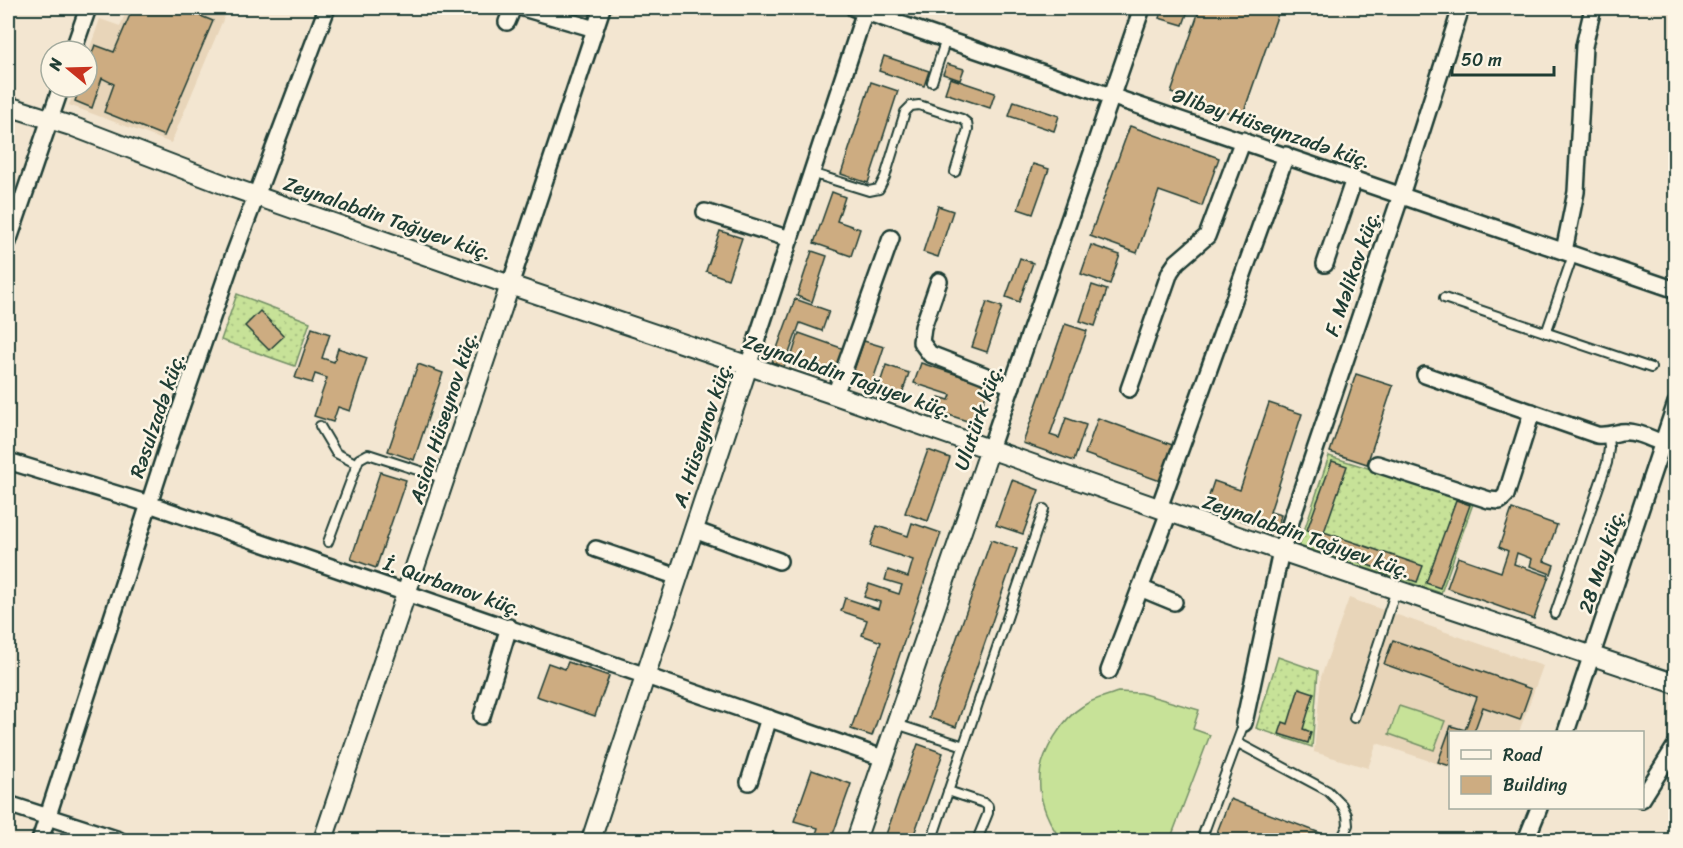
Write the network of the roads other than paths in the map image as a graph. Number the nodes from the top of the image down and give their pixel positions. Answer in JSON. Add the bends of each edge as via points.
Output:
{"nodes":[{"id":1,"x":88,"y":8,"type":"edge"},
{"id":2,"x":327,"y":8,"type":"edge"},
{"id":3,"x":515,"y":8,"type":"edge"},
{"id":4,"x":524,"y":8,"type":"edge"},
{"id":5,"x":602,"y":8,"type":"edge"},
{"id":6,"x":1142,"y":8,"type":"edge"},
{"id":7,"x":1461,"y":8,"type":"edge"},
{"id":8,"x":1593,"y":8,"type":"edge"},
{"id":9,"x":861,"y":9,"type":"edge"},
{"id":10,"x":507,"y":22,"type":"dead end"},
{"id":11,"x":595,"y":28,"type":"junction"},
{"id":12,"x":77,"y":39,"type":"edge"},
{"id":13,"x":946,"y":39,"type":"junction"},
{"id":14,"x":932,"y":82,"type":"dead end"},
{"id":15,"x":1112,"y":95,"type":"junction"},
{"id":16,"x":57,"y":99,"type":"edge"},
{"id":17,"x":8,"y":106,"type":"edge"},
{"id":18,"x":50,"y":119,"type":"junction"},
{"id":19,"x":1243,"y":140,"type":"junction"},
{"id":20,"x":1286,"y":155,"type":"junction"},
{"id":21,"x":955,"y":172,"type":"dead end"},
{"id":22,"x":812,"y":173,"type":"junction"},
{"id":23,"x":1354,"y":179,"type":"junction"},
{"id":24,"x":257,"y":195,"type":"junction"},
{"id":25,"x":1401,"y":195,"type":"junction"},
{"id":26,"x":705,"y":212,"type":"dead end"},
{"id":27,"x":891,"y":238,"type":"dead end"},
{"id":28,"x":790,"y":239,"type":"junction"},
{"id":29,"x":8,"y":242,"type":"edge"},
{"id":30,"x":1569,"y":253,"type":"junction"},
{"id":31,"x":1325,"y":264,"type":"dead end"},
{"id":32,"x":939,"y":281,"type":"dead end"},
{"id":33,"x":510,"y":285,"type":"junction"},
{"id":34,"x":1676,"y":290,"type":"edge"},
{"id":35,"x":1444,"y":298,"type":"dead end"},
{"id":36,"x":1546,"y":333,"type":"junction"},
{"id":37,"x":748,"y":366,"type":"junction"},
{"id":38,"x":1651,"y":368,"type":"dead end"},
{"id":39,"x":1425,"y":375,"type":"dead end"},
{"id":40,"x":1012,"y":386,"type":"junction"},
{"id":41,"x":1129,"y":389,"type":"dead end"},
{"id":42,"x":835,"y":395,"type":"junction"},
{"id":43,"x":1676,"y":403,"type":"edge"},
{"id":44,"x":1532,"y":412,"type":"junction"},
{"id":45,"x":320,"y":426,"type":"dead end"},
{"id":46,"x":1608,"y":436,"type":"junction"},
{"id":47,"x":1662,"y":442,"type":"junction"},
{"id":48,"x":990,"y":450,"type":"junction"},
{"id":49,"x":8,"y":461,"type":"edge"},
{"id":50,"x":357,"y":464,"type":"junction"},
{"id":51,"x":1377,"y":464,"type":"dead end"},
{"id":52,"x":447,"y":479,"type":"junction"},
{"id":53,"x":149,"y":504,"type":"junction"},
{"id":54,"x":1044,"y":509,"type":"dead end"},
{"id":55,"x":1164,"y":510,"type":"junction"},
{"id":56,"x":694,"y":530,"type":"junction"},
{"id":57,"x":328,"y":542,"type":"dead end"},
{"id":58,"x":596,"y":549,"type":"dead end"},
{"id":59,"x":1281,"y":551,"type":"junction"},
{"id":60,"x":779,"y":561,"type":"dead end"},
{"id":61,"x":678,"y":577,"type":"junction"},
{"id":62,"x":1140,"y":588,"type":"junction"},
{"id":63,"x":1396,"y":590,"type":"junction"},
{"id":64,"x":408,"y":592,"type":"junction"},
{"id":65,"x":1174,"y":602,"type":"dead end"},
{"id":66,"x":1555,"y":614,"type":"dead end"},
{"id":67,"x":509,"y":627,"type":"junction"},
{"id":68,"x":1592,"y":657,"type":"junction"},
{"id":69,"x":1109,"y":671,"type":"dead end"},
{"id":70,"x":646,"y":674,"type":"junction"},
{"id":71,"x":1676,"y":684,"type":"edge"},
{"id":72,"x":482,"y":716,"type":"dead end"},
{"id":73,"x":769,"y":718,"type":"junction"},
{"id":74,"x":1354,"y":718,"type":"dead end"},
{"id":75,"x":895,"y":723,"type":"junction"},
{"id":76,"x":1244,"y":723,"type":"joint"},
{"id":77,"x":1566,"y":731,"type":"edge"},
{"id":78,"x":1238,"y":743,"type":"junction"},
{"id":79,"x":1676,"y":745,"type":"edge"},
{"id":80,"x":964,"y":746,"type":"junction"},
{"id":81,"x":883,"y":758,"type":"junction"},
{"id":82,"x":749,"y":782,"type":"dead end"},
{"id":83,"x":948,"y":791,"type":"junction"},
{"id":84,"x":1644,"y":796,"type":"edge"},
{"id":85,"x":8,"y":804,"type":"edge"},
{"id":86,"x":1538,"y":809,"type":"edge"},
{"id":87,"x":47,"y":817,"type":"junction"},
{"id":88,"x":932,"y":838,"type":"dead end"},
{"id":89,"x":40,"y":840,"type":"edge"},
{"id":90,"x":119,"y":840,"type":"edge"},
{"id":91,"x":323,"y":840,"type":"edge"},
{"id":92,"x":591,"y":840,"type":"edge"},
{"id":93,"x":856,"y":840,"type":"edge"},
{"id":94,"x":977,"y":840,"type":"edge"},
{"id":95,"x":1201,"y":840,"type":"edge"},
{"id":96,"x":1341,"y":840,"type":"edge"},
{"id":97,"x":1526,"y":840,"type":"edge"}],
"edges":[{"from":1,"to":12,"type":"street"},
{"from":2,"to":24,"type":"street","name":"Rəsulzadə küç."},
{"from":3,"to":10,"type":"street"},
{"from":4,"to":11,"type":"street"},
{"from":5,"to":11,"type":"street","name":"Asian Hüseynov küç."},
{"from":6,"to":15,"type":"street","name":"Ulutürk küç."},
{"from":7,"to":25,"type":"street","name":"F. Məlikov küç."},
{"from":8,"to":30,"type":"street","via":[[1584,46]]},
{"from":9,"to":13,"type":"street","name":"Əlibəy Hüseynzadə küç."},
{"from":9,"to":22,"type":"street","name":"A. Hüseynov küç."},
{"from":11,"to":33,"type":"street","name":"Asian Hüseynov küç."},
{"from":13,"to":14,"type":"lane"},
{"from":13,"to":15,"type":"street","name":"Əlibəy Hüseynzadə küç."},
{"from":15,"to":19,"type":"street","name":"Əlibəy Hüseynzadə küç."},
{"from":15,"to":40,"type":"street","name":"Ulutürk küç."},
{"from":16,"to":18,"type":"street"},
{"from":17,"to":18,"type":"street","name":"Zeynalabdin Tağıyev küç."},
{"from":18,"to":24,"type":"street","name":"Zeynalabdin Tağıyev küç."},
{"from":18,"to":29,"type":"street"},
{"from":19,"to":20,"type":"street","name":"Əlibəy Hüseynzadə küç."},
{"from":19,"to":41,"type":"street","via":[[1207,236],[1170,272]]},
{"from":20,"to":23,"type":"street","name":"Əlibəy Hüseynzadə küç."},
{"from":20,"to":55,"type":"street"},
{"from":21,"to":22,"type":"lane","via":[[967,123],[919,105],[905,112],[879,189],[869,191]]},
{"from":22,"to":28,"type":"street","name":"A. Hüseynov küç."},
{"from":23,"to":25,"type":"street","name":"Əlibəy Hüseynzadə küç."},
{"from":23,"to":31,"type":"street"},
{"from":24,"to":33,"type":"street","name":"Zeynalabdin Tağıyev küç."},
{"from":24,"to":53,"type":"street","name":"Rəsulzadə küç."},
{"from":25,"to":30,"type":"street","name":"Əlibəy Hüseynzadə küç."},
{"from":25,"to":59,"type":"street","name":"F. Məlikov küç."},
{"from":26,"to":28,"type":"street"},
{"from":27,"to":42,"type":"street"},
{"from":28,"to":37,"type":"street","name":"A. Hüseynov küç."},
{"from":30,"to":34,"type":"street","name":"Əlibəy Hüseynzadə küç."},
{"from":30,"to":36,"type":"lane"},
{"from":32,"to":40,"type":"street","via":[[921,342],[930,354]]},
{"from":33,"to":37,"type":"street","name":"Zeynalabdin Tağıyev küç."},
{"from":33,"to":52,"type":"street","name":"Asian Hüseynov küç."},
{"from":35,"to":36,"type":"lane"},
{"from":36,"to":38,"type":"lane"},
{"from":37,"to":42,"type":"street","name":"Zeynalabdin Tağıyev küç."},
{"from":37,"to":56,"type":"street","name":"A. Hüseynov küç."},
{"from":39,"to":44,"type":"street"},
{"from":40,"to":48,"type":"street","name":"Ulutürk küç."},
{"from":42,"to":48,"type":"street","name":"Zeynalabdin Tağıyev küç."},
{"from":43,"to":47,"type":"street","name":"28 May küç."},
{"from":44,"to":46,"type":"street"},
{"from":44,"to":51,"type":"street","via":[[1506,495],[1500,501]]},
{"from":45,"to":50,"type":"lane","via":[[336,453]]},
{"from":46,"to":47,"type":"street","via":[[1632,432]]},
{"from":46,"to":66,"type":"lane","via":[[1607,463]]},
{"from":47,"to":68,"type":"street","name":"28 May küç."},
{"from":48,"to":55,"type":"street","name":"Zeynalabdin Tağıyev küç."},
{"from":48,"to":75,"type":"street","name":"Ulutürk küç."},
{"from":49,"to":53,"type":"street","name":"İ. Qurbanov küç."},
{"from":50,"to":52,"type":"lane","via":[[358,459],[368,454]]},
{"from":50,"to":57,"type":"lane"},
{"from":52,"to":64,"type":"street","name":"Asian Hüseynov küç."},
{"from":53,"to":64,"type":"street","name":"İ. Qurbanov küç."},
{"from":53,"to":87,"type":"street","name":"Rəsulzadə küç."},
{"from":54,"to":80,"type":"lane"},
{"from":55,"to":59,"type":"street","name":"Zeynalabdin Tağıyev küç."},
{"from":55,"to":62,"type":"street"},
{"from":56,"to":60,"type":"street"},
{"from":56,"to":61,"type":"street","name":"A. Hüseynov küç."},
{"from":58,"to":61,"type":"street"},
{"from":59,"to":63,"type":"street","name":"Zeynalabdin Tağıyev küç."},
{"from":59,"to":76,"type":"street","name":"F. Məlikov küç."},
{"from":61,"to":70,"type":"street","name":"A. Hüseynov küç."},
{"from":62,"to":65,"type":"street"},
{"from":62,"to":69,"type":"street"},
{"from":63,"to":68,"type":"street","name":"Zeynalabdin Tağıyev küç."},
{"from":63,"to":74,"type":"lane"},
{"from":64,"to":67,"type":"street","name":"İ. Qurbanov küç."},
{"from":64,"to":91,"type":"street","name":"Asian Hüseynov küç."},
{"from":67,"to":70,"type":"street","name":"İ. Qurbanov küç."},
{"from":67,"to":72,"type":"street"},
{"from":68,"to":71,"type":"street","name":"Zeynalabdin Tağıyev küç."},
{"from":68,"to":77,"type":"street","name":"28 May küç."},
{"from":70,"to":73,"type":"street","name":"İ. Qurbanov küç."},
{"from":70,"to":92,"type":"street","name":"A. Hüseynov küç."},
{"from":73,"to":81,"type":"street","name":"İ. Qurbanov küç."},
{"from":73,"to":82,"type":"street"},
{"from":75,"to":80,"type":"lane"},
{"from":75,"to":81,"type":"street","name":"Ulutürk küç."},
{"from":76,"to":78,"type":"lane"},
{"from":78,"to":95,"type":"lane"},
{"from":78,"to":96,"type":"lane","via":[[1328,790],[1347,815],[1348,825]]},
{"from":79,"to":84,"type":"street"},
{"from":80,"to":83,"type":"lane"},
{"from":81,"to":93,"type":"street","name":"Ulutürk küç."},
{"from":83,"to":88,"type":"lane"},
{"from":83,"to":94,"type":"lane","via":[[988,806]]},
{"from":85,"to":87,"type":"street"},
{"from":86,"to":97,"type":"street"},
{"from":87,"to":89,"type":"street","name":"Rəsulzadə küç."},
{"from":87,"to":90,"type":"street"}]}
